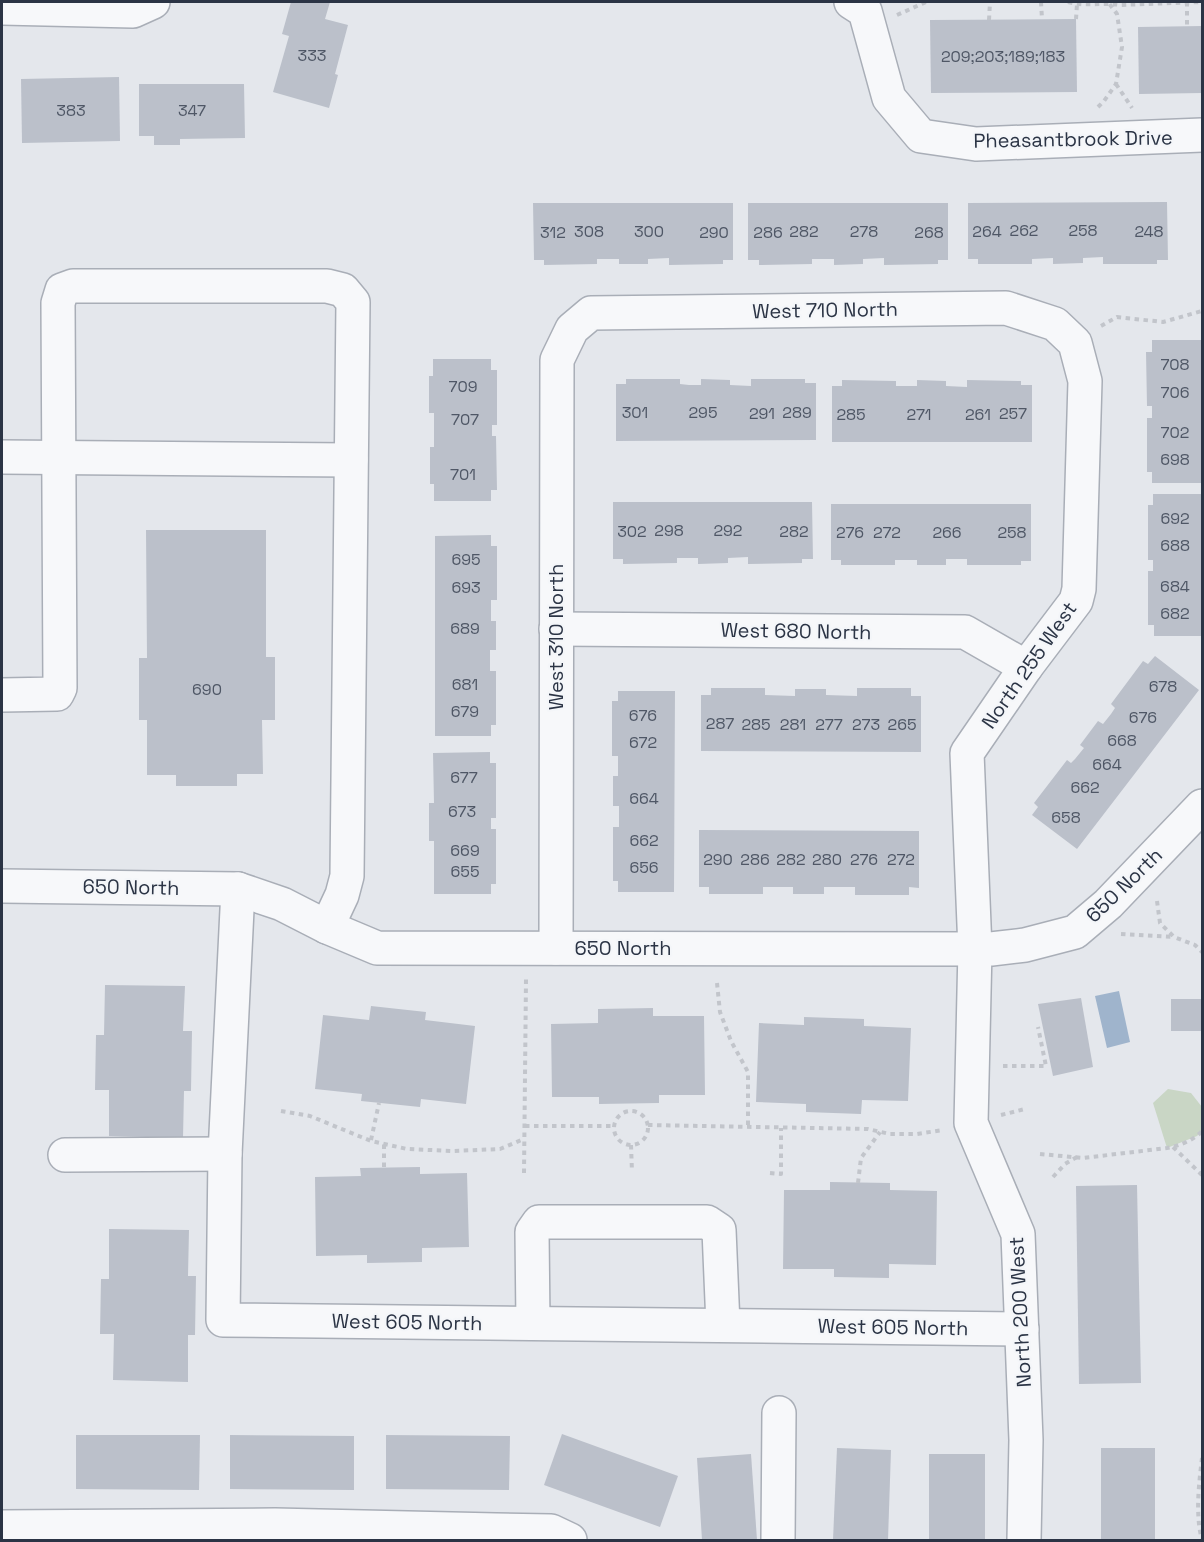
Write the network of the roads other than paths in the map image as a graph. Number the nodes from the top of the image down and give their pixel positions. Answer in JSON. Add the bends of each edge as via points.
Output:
{"nodes":[{"id":1,"x":153,"y":2,"type":"edge"},
{"id":2,"x":851,"y":2,"type":"edge"},
{"id":3,"x":2,"y":8,"type":"edge"},
{"id":4,"x":1203,"y":135,"type":"edge"},
{"id":5,"x":572,"y":329,"type":"joint"},
{"id":6,"x":1088,"y":334,"type":"joint"},
{"id":7,"x":2,"y":458,"type":"edge"},
{"id":8,"x":59,"y":458,"type":"junction"},
{"id":9,"x":351,"y":460,"type":"junction"},
{"id":10,"x":556,"y":629,"type":"junction"},
{"id":11,"x":1026,"y":667,"type":"junction"},
{"id":12,"x":2,"y":695,"type":"edge"},
{"id":13,"x":1203,"y":806,"type":"edge"},
{"id":14,"x":2,"y":886,"type":"edge"},
{"id":15,"x":238,"y":889,"type":"junction"},
{"id":16,"x":327,"y":927,"type":"junction"},
{"id":17,"x":556,"y":948,"type":"junction"},
{"id":18,"x":975,"y":949,"type":"junction"},
{"id":19,"x":225,"y":1154,"type":"junction"},
{"id":20,"x":65,"y":1155,"type":"dead end"},
{"id":21,"x":533,"y":1323,"type":"junction"},
{"id":22,"x":723,"y":1325,"type":"junction"},
{"id":23,"x":1022,"y":1329,"type":"junction"},
{"id":24,"x":779,"y":1413,"type":"dead end"},
{"id":25,"x":2,"y":1527,"type":"edge"},
{"id":26,"x":245,"y":1533,"type":"edge"},
{"id":27,"x":496,"y":1535,"type":"edge"},
{"id":28,"x":570,"y":1540,"type":"edge"},
{"id":29,"x":778,"y":1540,"type":"edge"},
{"id":30,"x":1024,"y":1540,"type":"edge"}],
"edges":[{"from":1,"to":3,"type":"street","via":[[133,11]]},
{"from":2,"to":4,"type":"street","name":"Pheasantbrook Drive","via":[[865,11],[889,98],[921,136],[976,144]]},
{"from":5,"to":6,"type":"street","name":"West 710 North","via":[[591,313],[1006,308]]},
{"from":5,"to":10,"type":"street","name":"West 310 North","via":[[557,360]]},
{"from":6,"to":11,"type":"street","name":"North 255 West","via":[[1079,589],[1076,601]]},
{"from":7,"to":8,"type":"street"},
{"from":8,"to":9,"type":"street"},
{"from":8,"to":9,"type":"street","via":[[58,303],[62,290],[73,285],[327,286],[343,290],[353,302]]},
{"from":8,"to":12,"type":"street","via":[[60,688],[57,694]]},
{"from":9,"to":16,"type":"street","via":[[347,876]]},
{"from":10,"to":11,"type":"street","name":"West 680 North","via":[[965,632]]},
{"from":10,"to":17,"type":"street","name":"West 310 North"},
{"from":11,"to":18,"type":"street","name":"North 255 West","via":[[967,753]]},
{"from":13,"to":18,"type":"street","name":"650 North","via":[[1108,904],[1075,932],[1025,945]]},
{"from":14,"to":15,"type":"street","name":"650 North"},
{"from":15,"to":16,"type":"street","name":"650 North","via":[[282,904]]},
{"from":15,"to":19,"type":"street","name":"West 605 North"},
{"from":16,"to":17,"type":"street","name":"650 North","via":[[377,948]]},
{"from":17,"to":18,"type":"street","name":"650 North"},
{"from":18,"to":23,"type":"street","name":"North 200 West","via":[[971,1123],[1018,1234]]},
{"from":19,"to":20,"type":"street"},
{"from":19,"to":21,"type":"street","name":"West 605 North","via":[[223,1320]]},
{"from":21,"to":22,"type":"street","name":"West 605 North"},
{"from":21,"to":22,"type":"street","via":[[532,1232],[539,1222],[707,1222],[719,1230]]},
{"from":22,"to":23,"type":"street","name":"West 605 North"},
{"from":23,"to":30,"type":"street","name":"North 200 West"},
{"from":24,"to":29,"type":"street"},
{"from":25,"to":26,"type":"street"},
{"from":26,"to":27,"type":"street","via":[[275,1525]]},
{"from":27,"to":28,"type":"street","via":[[551,1531]]}]}
